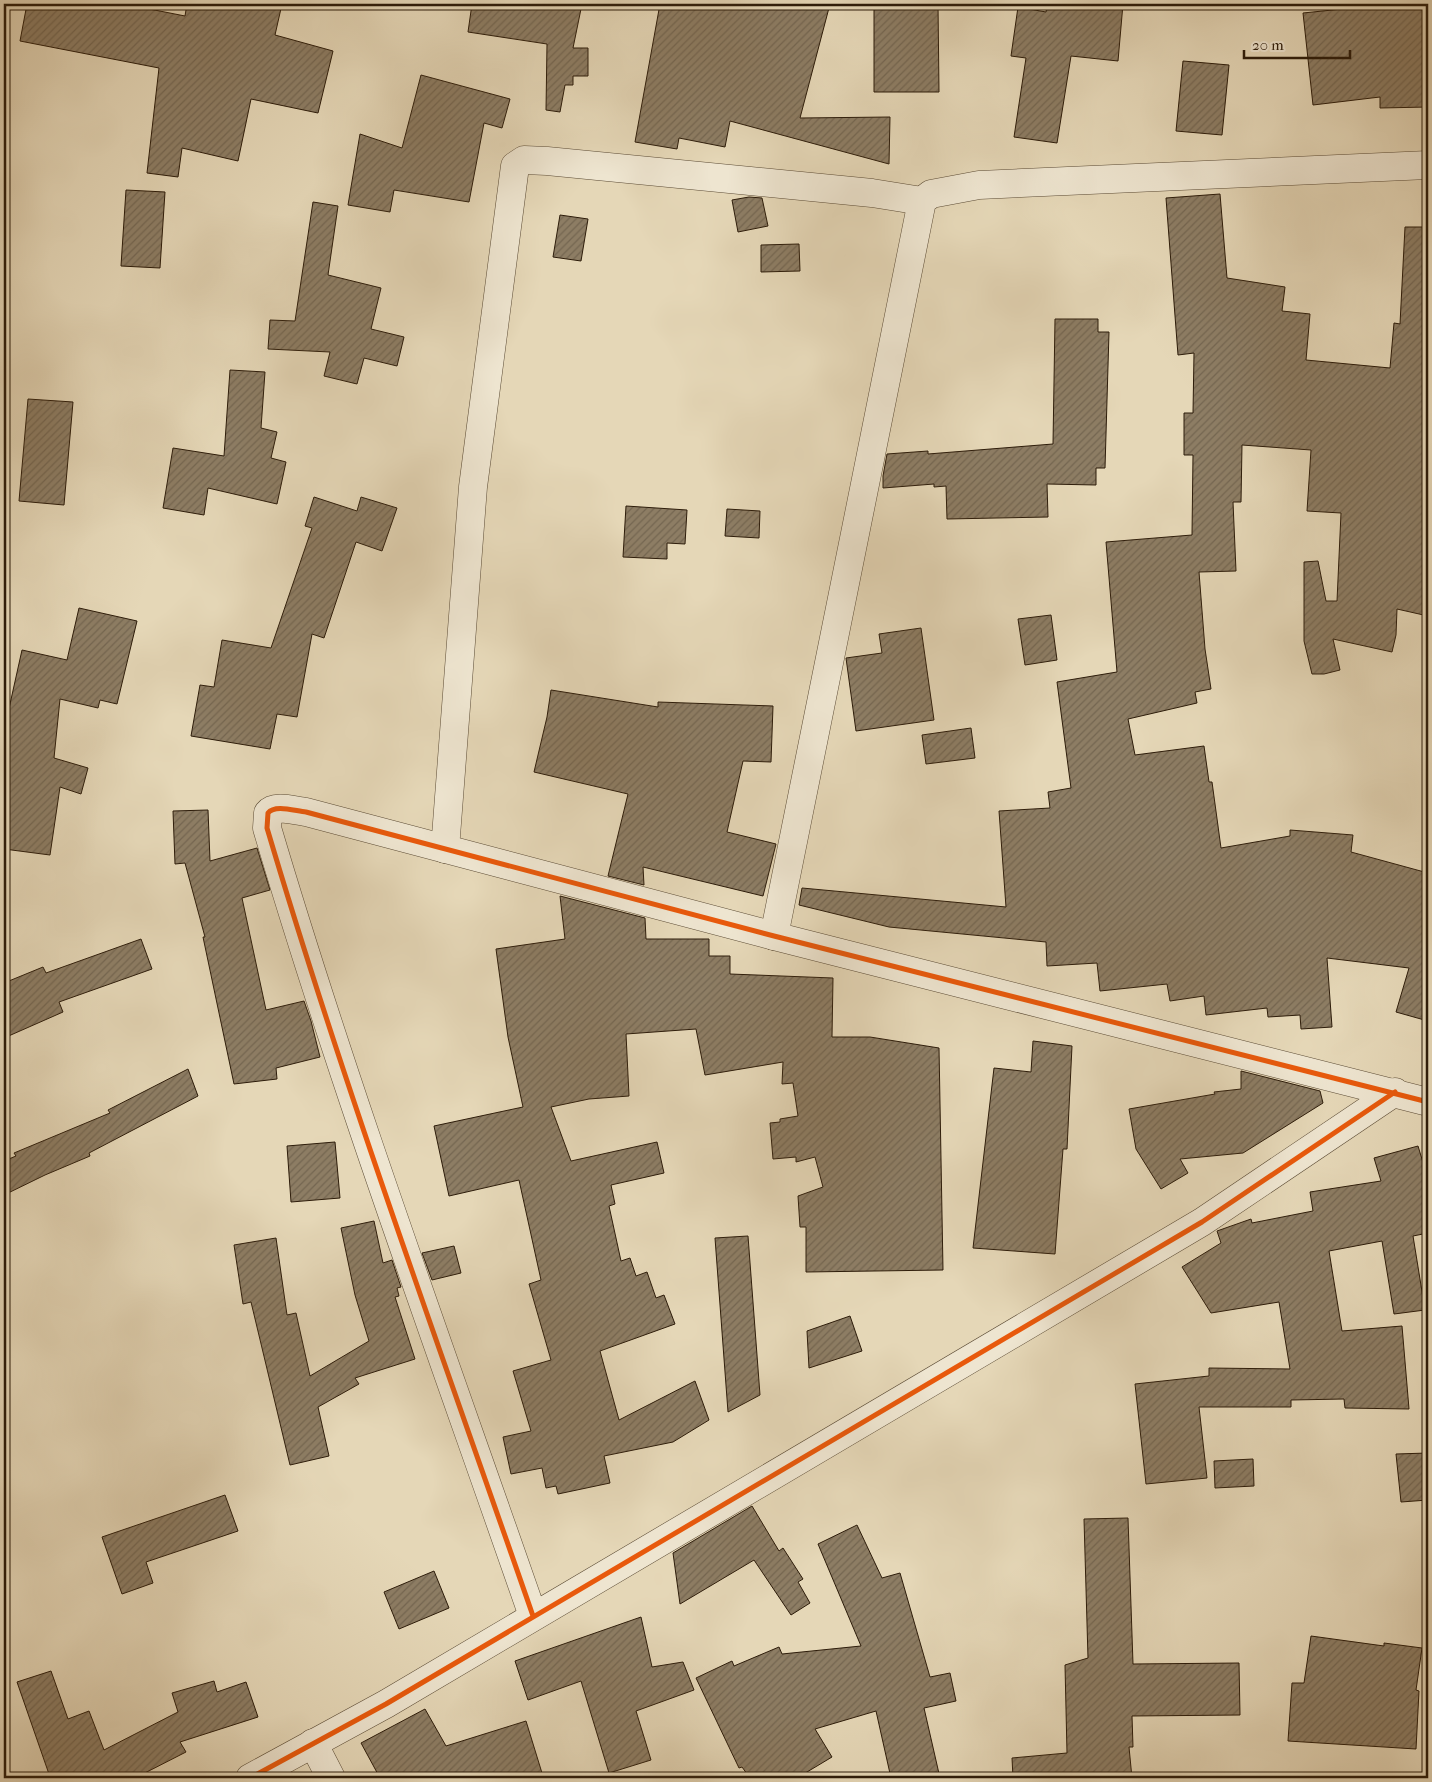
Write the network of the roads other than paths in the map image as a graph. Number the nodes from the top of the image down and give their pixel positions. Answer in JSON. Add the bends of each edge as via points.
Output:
{"nodes":[{"id":1,"x":1428,"y":165,"type":"edge"},
{"id":2,"x":922,"y":201,"type":"junction"},
{"id":3,"x":445,"y":849,"type":"junction"},
{"id":4,"x":774,"y":936,"type":"junction"},
{"id":5,"x":1395,"y":1092,"type":"junction"},
{"id":6,"x":1428,"y":1102,"type":"edge"},
{"id":7,"x":533,"y":1616,"type":"junction"},
{"id":8,"x":313,"y":1743,"type":"junction"},
{"id":9,"x":250,"y":1778,"type":"edge"},
{"id":10,"x":331,"y":1778,"type":"edge"}],
"edges":[{"from":1,"to":2,"type":"street","via":[[979,185],[931,194]]},
{"from":2,"to":3,"type":"street","via":[[872,192],[547,161],[524,160],[514,166],[473,487]]},
{"from":2,"to":4,"type":"street"},
{"from":3,"to":4,"type":"street"},
{"from":3,"to":7,"type":"street","via":[[306,812],[276,808],[268,813],[267,828],[298,930]]},
{"from":4,"to":5,"type":"street"},
{"from":5,"to":6,"type":"street"},
{"from":5,"to":7,"type":"street","via":[[1202,1222]]},
{"from":7,"to":8,"type":"street","via":[[386,1704]]},
{"from":8,"to":9,"type":"street"},
{"from":8,"to":10,"type":"street"}]}
